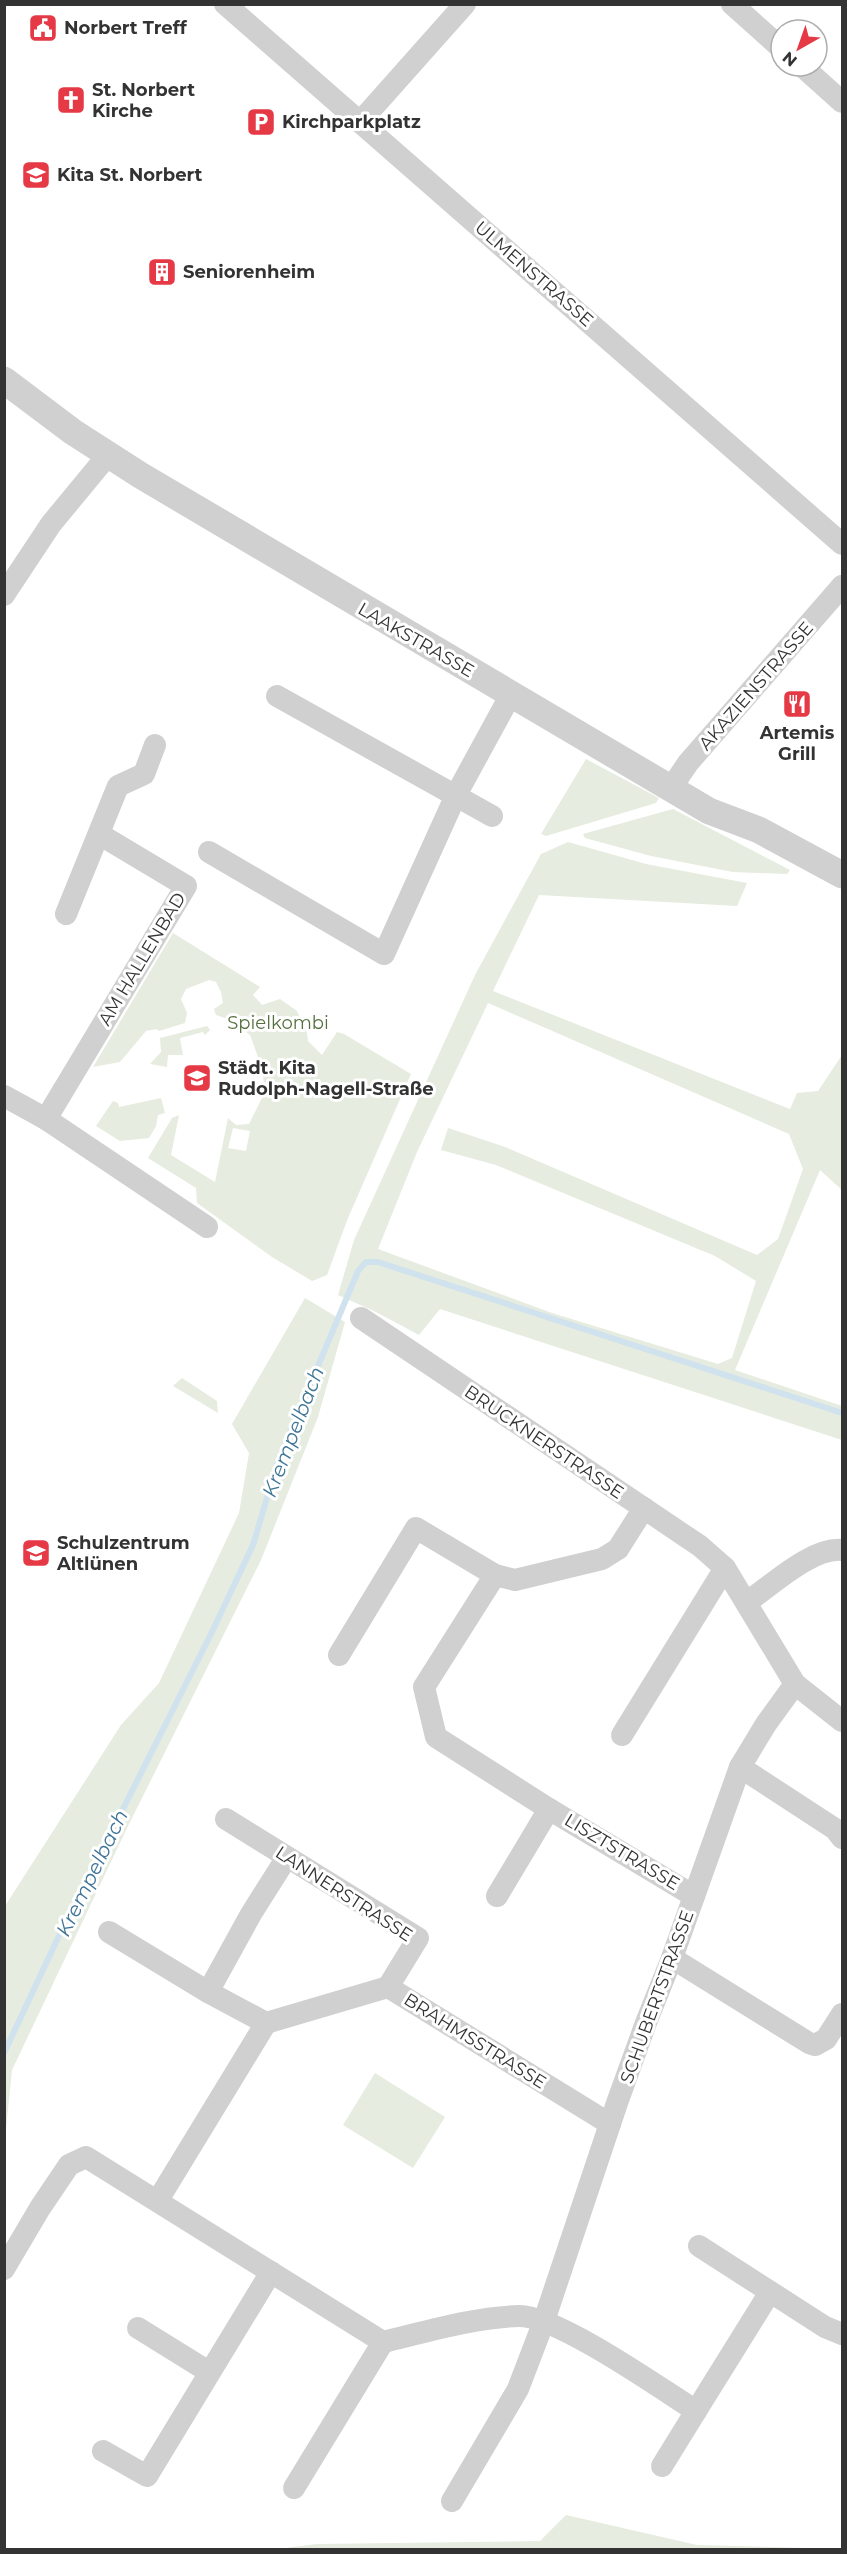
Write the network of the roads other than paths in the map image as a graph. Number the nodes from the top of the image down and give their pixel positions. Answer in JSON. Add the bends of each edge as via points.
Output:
{"nodes":[{"id":1,"x":225,"y":4,"type":"edge"},
{"id":2,"x":465,"y":4,"type":"edge"},
{"id":3,"x":732,"y":4,"type":"edge"},
{"id":4,"x":769,"y":37,"type":"edge"},
{"id":5,"x":816,"y":78,"type":"edge"},
{"id":6,"x":843,"y":102,"type":"edge"},
{"id":7,"x":360,"y":122,"type":"junction"},
{"id":8,"x":4,"y":380,"type":"edge"},
{"id":9,"x":108,"y":455,"type":"junction"},
{"id":10,"x":843,"y":544,"type":"edge"},
{"id":11,"x":843,"y":586,"type":"edge"},
{"id":12,"x":4,"y":595,"type":"edge"},
{"id":13,"x":277,"y":696,"type":"dead end"},
{"id":14,"x":510,"y":696,"type":"junction"},
{"id":15,"x":155,"y":745,"type":"dead end"},
{"id":16,"x":671,"y":788,"type":"junction"},
{"id":17,"x":456,"y":795,"type":"junction"},
{"id":18,"x":492,"y":816,"type":"dead end"},
{"id":19,"x":99,"y":834,"type":"junction"},
{"id":20,"x":209,"y":852,"type":"dead end"},
{"id":21,"x":843,"y":875,"type":"edge"},
{"id":22,"x":66,"y":914,"type":"dead end"},
{"id":23,"x":4,"y":1096,"type":"edge"},
{"id":24,"x":46,"y":1119,"type":"junction"},
{"id":25,"x":207,"y":1227,"type":"dead end"},
{"id":26,"x":361,"y":1318,"type":"dead end"},
{"id":27,"x":644,"y":1508,"type":"junction"},
{"id":28,"x":843,"y":1550,"type":"edge"},
{"id":29,"x":725,"y":1568,"type":"junction"},
{"id":30,"x":495,"y":1575,"type":"junction"},
{"id":31,"x":747,"y":1602,"type":"junction"},
{"id":32,"x":339,"y":1655,"type":"dead end"},
{"id":33,"x":795,"y":1684,"type":"junction"},
{"id":34,"x":843,"y":1721,"type":"edge"},
{"id":35,"x":622,"y":1736,"type":"dead end"},
{"id":36,"x":740,"y":1767,"type":"junction"},
{"id":37,"x":549,"y":1809,"type":"junction"},
{"id":38,"x":226,"y":1819,"type":"dead end"},
{"id":39,"x":843,"y":1838,"type":"edge"},
{"id":40,"x":287,"y":1857,"type":"junction"},
{"id":41,"x":497,"y":1896,"type":"dead end"},
{"id":42,"x":694,"y":1896,"type":"junction"},
{"id":43,"x":109,"y":1932,"type":"dead end"},
{"id":44,"x":672,"y":1958,"type":"junction"},
{"id":45,"x":388,"y":1987,"type":"junction"},
{"id":46,"x":208,"y":1992,"type":"junction"},
{"id":47,"x":843,"y":2014,"type":"edge"},
{"id":48,"x":266,"y":2023,"type":"junction"},
{"id":49,"x":610,"y":2124,"type":"junction"},
{"id":50,"x":158,"y":2200,"type":"junction"},
{"id":51,"x":699,"y":2246,"type":"dead end"},
{"id":52,"x":4,"y":2269,"type":"edge"},
{"id":53,"x":271,"y":2272,"type":"junction"},
{"id":54,"x":770,"y":2292,"type":"junction"},
{"id":55,"x":544,"y":2321,"type":"junction"},
{"id":56,"x":138,"y":2328,"type":"dead end"},
{"id":57,"x":843,"y":2334,"type":"edge"},
{"id":58,"x":383,"y":2342,"type":"junction"},
{"id":59,"x":210,"y":2372,"type":"junction"},
{"id":60,"x":696,"y":2411,"type":"junction"},
{"id":61,"x":103,"y":2451,"type":"dead end"},
{"id":62,"x":662,"y":2466,"type":"dead end"},
{"id":63,"x":294,"y":2488,"type":"dead end"},
{"id":64,"x":452,"y":2501,"type":"dead end"}],
"edges":[{"from":1,"to":7,"type":"street","name":"ULMENSTRASSE"},
{"from":2,"to":7,"type":"street"},
{"from":3,"to":4,"type":"street"},
{"from":5,"to":6,"type":"street"},
{"from":7,"to":10,"type":"street","name":"ULMENSTRASSE"},
{"from":8,"to":9,"type":"street","name":"LAAKSTRASSE"},
{"from":9,"to":12,"type":"street","via":[[51,524]]},
{"from":9,"to":14,"type":"street","name":"LAAKSTRASSE"},
{"from":11,"to":16,"type":"street","name":"AKAZIENSTRASSE","via":[[688,763]]},
{"from":13,"to":17,"type":"street"},
{"from":14,"to":16,"type":"street","name":"LAAKSTRASSE"},
{"from":14,"to":17,"type":"street"},
{"from":15,"to":19,"type":"street","via":[[144,774],[118,786]]},
{"from":16,"to":21,"type":"street","name":"LAAKSTRASSE","via":[[709,811],[759,830]]},
{"from":17,"to":18,"type":"street"},
{"from":17,"to":20,"type":"street","via":[[384,954]]},
{"from":19,"to":22,"type":"street"},
{"from":19,"to":24,"type":"street","name":"AM HALLENBAD","via":[[186,886]]},
{"from":23,"to":24,"type":"street"},
{"from":24,"to":25,"type":"street"},
{"from":26,"to":27,"type":"street","name":"BRUCKNERSTRASSE"},
{"from":27,"to":29,"type":"street","name":"BRUCKNERSTRASSE"},
{"from":27,"to":30,"type":"street","via":[[618,1549],[602,1559],[515,1580]]},
{"from":28,"to":31,"type":"street","via":[[811,1557]]},
{"from":29,"to":31,"type":"street","name":"BRUCKNERSTRASSE"},
{"from":29,"to":35,"type":"street"},
{"from":30,"to":32,"type":"street","via":[[416,1527]]},
{"from":30,"to":37,"type":"street","name":"LISZTSTRASSE","via":[[424,1687],[436,1737]]},
{"from":31,"to":33,"type":"street","name":"BRUCKNERSTRASSE"},
{"from":33,"to":34,"type":"street","name":"BRUCKNERSTRASSE"},
{"from":33,"to":36,"type":"street","name":"SCHUBERTSTRASSE"},
{"from":36,"to":39,"type":"street"},
{"from":36,"to":42,"type":"street","name":"SCHUBERTSTRASSE"},
{"from":37,"to":41,"type":"street","name":"LISZTSTRASSE"},
{"from":37,"to":42,"type":"street","name":"LISZTSTRASSE"},
{"from":38,"to":40,"type":"street","name":"LANNERSTRASSE"},
{"from":40,"to":45,"type":"street","name":"LANNERSTRASSE","via":[[418,1938]]},
{"from":40,"to":46,"type":"street"},
{"from":42,"to":44,"type":"street","name":"SCHUBERTSTRASSE"},
{"from":43,"to":46,"type":"street"},
{"from":44,"to":47,"type":"street","via":[[815,2045],[826,2039]]},
{"from":44,"to":49,"type":"street","name":"SCHUBERTSTRASSE"},
{"from":45,"to":48,"type":"street","name":"BRAHMSSTRASSE"},
{"from":45,"to":49,"type":"street","name":"BRAHMSSTRASSE"},
{"from":46,"to":48,"type":"street"},
{"from":48,"to":50,"type":"street"},
{"from":49,"to":55,"type":"street","name":"SCHUBERTSTRASSE"},
{"from":50,"to":52,"type":"street","via":[[86,2157],[69,2165]]},
{"from":50,"to":53,"type":"street"},
{"from":51,"to":54,"type":"street"},
{"from":53,"to":58,"type":"street"},
{"from":53,"to":59,"type":"street"},
{"from":54,"to":57,"type":"street"},
{"from":54,"to":60,"type":"street"},
{"from":55,"to":58,"type":"street","via":[[520,2315]]},
{"from":55,"to":60,"type":"street"},
{"from":55,"to":64,"type":"street","name":"SCHUBERTSTRASSE","via":[[518,2390]]},
{"from":56,"to":59,"type":"street"},
{"from":58,"to":63,"type":"street"},
{"from":59,"to":61,"type":"street","via":[[147,2476]]},
{"from":60,"to":62,"type":"street"}]}
